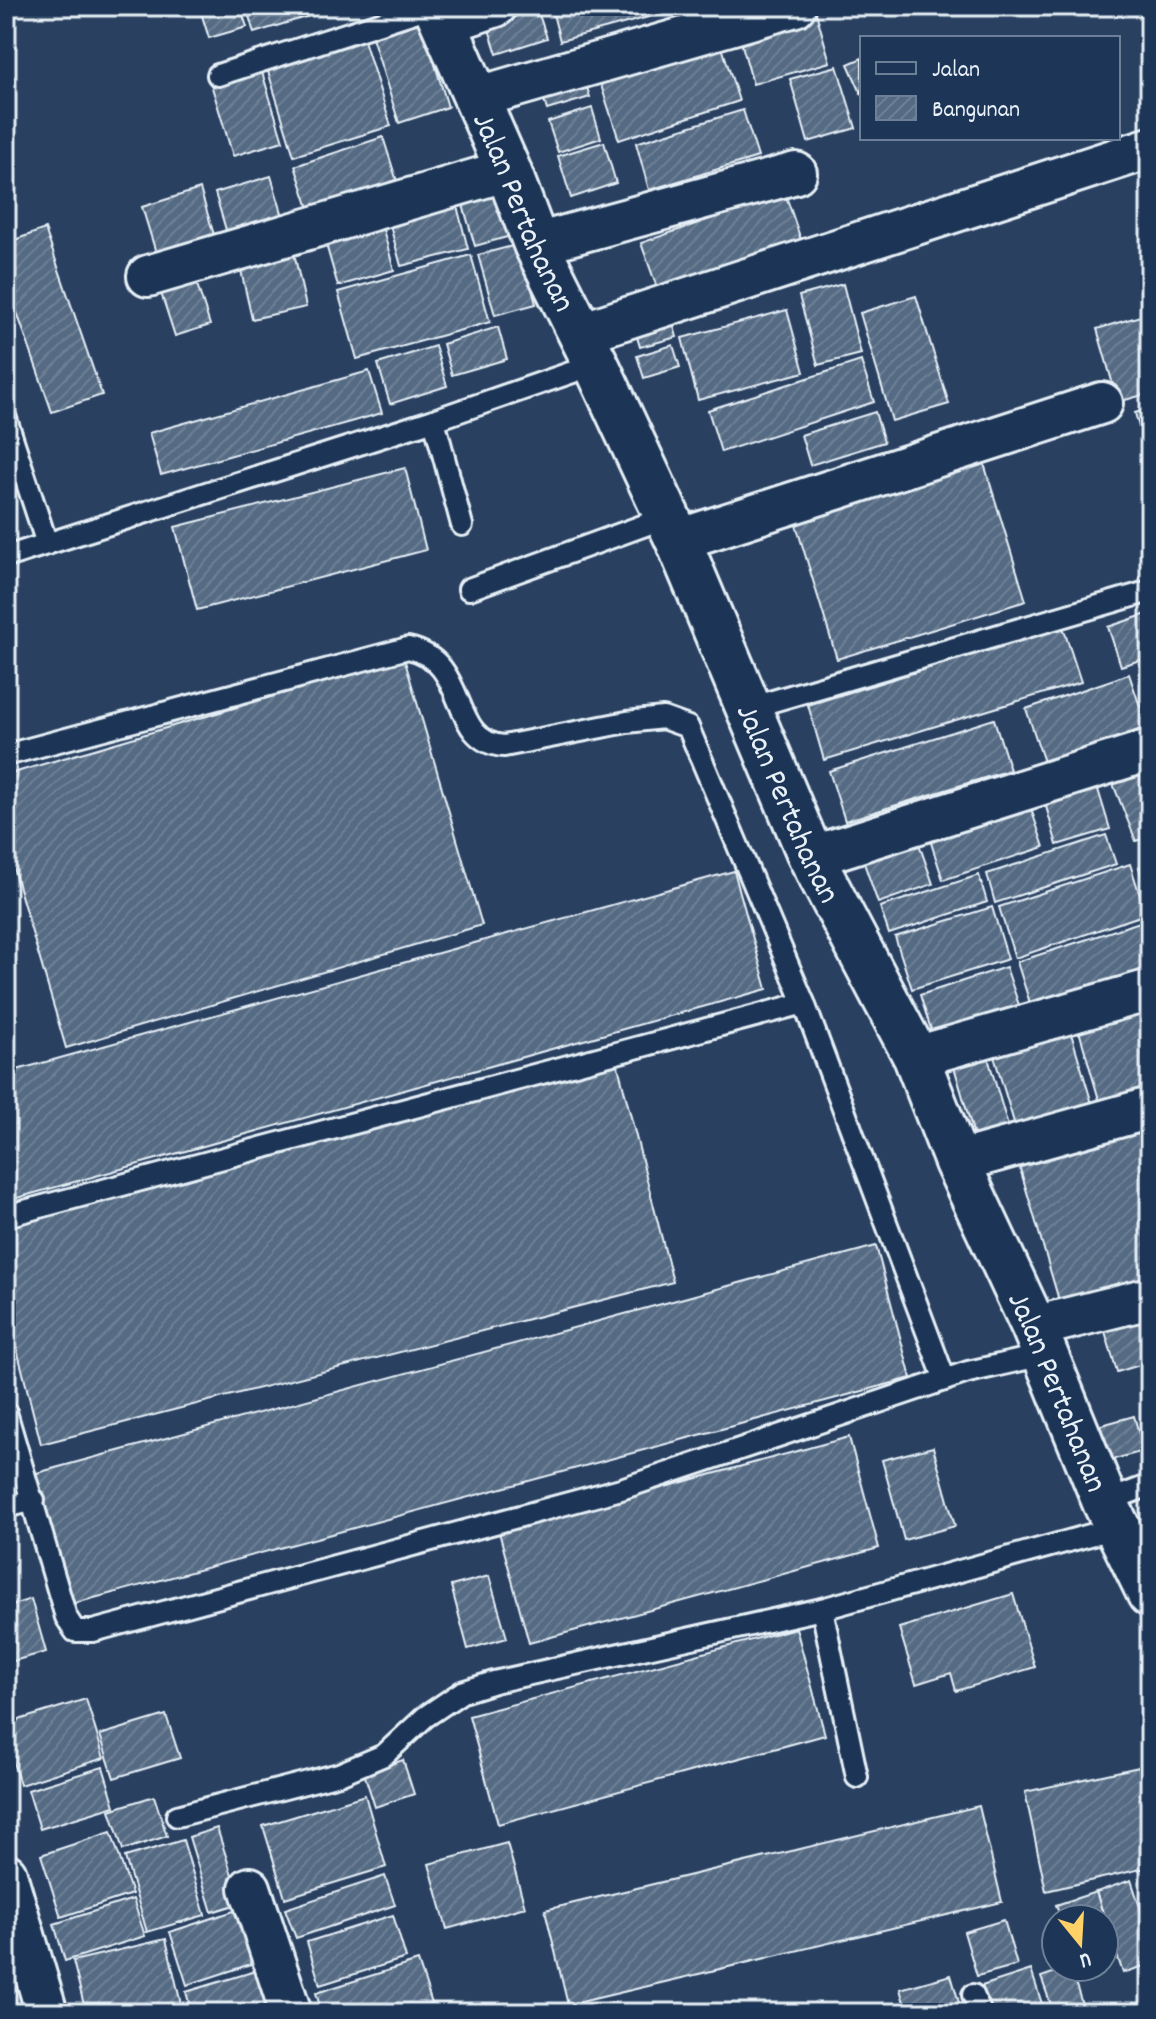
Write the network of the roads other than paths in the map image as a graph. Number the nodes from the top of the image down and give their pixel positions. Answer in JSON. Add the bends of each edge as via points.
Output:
{"nodes":[{"id":1,"x":496,"y":6,"type":"edge"},
{"id":2,"x":795,"y":6,"type":"edge"},
{"id":3,"x":437,"y":12,"type":"edge"},
{"id":4,"x":218,"y":75,"type":"dead end"},
{"id":5,"x":475,"y":98,"type":"junction"},
{"id":6,"x":1150,"y":148,"type":"edge"},
{"id":7,"x":508,"y":170,"type":"junction"},
{"id":8,"x":796,"y":173,"type":"dead end"},
{"id":9,"x":536,"y":244,"type":"junction"},
{"id":10,"x":148,"y":276,"type":"dead end"},
{"id":11,"x":588,"y":349,"type":"junction"},
{"id":12,"x":1102,"y":403,"type":"dead end"},
{"id":13,"x":6,"y":419,"type":"edge"},
{"id":14,"x":434,"y":420,"type":"junction"},
{"id":15,"x":462,"y":525,"type":"dead end"},
{"id":16,"x":672,"y":529,"type":"junction"},
{"id":17,"x":47,"y":544,"type":"junction"},
{"id":18,"x":6,"y":557,"type":"edge"},
{"id":19,"x":469,"y":589,"type":"dead end"},
{"id":20,"x":1150,"y":591,"type":"edge"},
{"id":21,"x":749,"y":708,"type":"junction"},
{"id":22,"x":1150,"y":750,"type":"edge"},
{"id":23,"x":6,"y":755,"type":"edge"},
{"id":24,"x":811,"y":857,"type":"junction"},
{"id":25,"x":1150,"y":990,"type":"edge"},
{"id":26,"x":804,"y":1003,"type":"junction"},
{"id":27,"x":916,"y":1057,"type":"junction"},
{"id":28,"x":1150,"y":1108,"type":"edge"},
{"id":29,"x":957,"y":1162,"type":"junction"},
{"id":30,"x":6,"y":1216,"type":"edge"},
{"id":31,"x":1150,"y":1298,"type":"edge"},
{"id":32,"x":1039,"y":1341,"type":"junction"},
{"id":33,"x":945,"y":1380,"type":"junction"},
{"id":34,"x":6,"y":1412,"type":"edge"},
{"id":35,"x":1150,"y":1485,"type":"edge"},
{"id":36,"x":34,"y":1500,"type":"junction"},
{"id":37,"x":6,"y":1507,"type":"edge"},
{"id":38,"x":1112,"y":1514,"type":"junction"},
{"id":39,"x":1150,"y":1594,"type":"edge"},
{"id":40,"x":822,"y":1609,"type":"junction"},
{"id":41,"x":857,"y":1777,"type":"dead end"},
{"id":42,"x":177,"y":1816,"type":"dead end"},
{"id":43,"x":6,"y":1874,"type":"edge"},
{"id":44,"x":250,"y":1888,"type":"dead end"},
{"id":45,"x":47,"y":2013,"type":"edge"},
{"id":46,"x":291,"y":2013,"type":"edge"}],
"edges":[{"from":1,"to":3,"type":"street"},
{"from":2,"to":5,"type":"street"},
{"from":3,"to":4,"type":"lane"},
{"from":3,"to":5,"type":"main road","name":"Jalan Pertahanan"},
{"from":5,"to":7,"type":"main road","name":"Jalan Pertahanan"},
{"from":6,"to":11,"type":"street"},
{"from":7,"to":9,"type":"main road","name":"Jalan Pertahanan"},
{"from":7,"to":10,"type":"street"},
{"from":8,"to":9,"type":"street"},
{"from":9,"to":11,"type":"main road","name":"Jalan Pertahanan"},
{"from":11,"to":14,"type":"lane"},
{"from":11,"to":16,"type":"main road","name":"Jalan Pertahanan"},
{"from":12,"to":16,"type":"street"},
{"from":13,"to":17,"type":"lane"},
{"from":14,"to":15,"type":"lane"},
{"from":14,"to":17,"type":"lane"},
{"from":16,"to":19,"type":"lane"},
{"from":16,"to":21,"type":"main road","name":"Jalan Pertahanan"},
{"from":17,"to":18,"type":"lane"},
{"from":20,"to":21,"type":"lane"},
{"from":21,"to":24,"type":"main road","name":"Jalan Pertahanan"},
{"from":22,"to":24,"type":"street"},
{"from":23,"to":26,"type":"lane","via":[[408,648],[425,652],[440,665],[472,730],[488,744],[504,746],[663,718],[688,727]]},
{"from":24,"to":27,"type":"main road","name":"Jalan Pertahanan"},
{"from":25,"to":27,"type":"street"},
{"from":26,"to":30,"type":"lane"},
{"from":26,"to":33,"type":"lane"},
{"from":27,"to":29,"type":"main road","name":"Jalan Pertahanan"},
{"from":28,"to":29,"type":"street"},
{"from":29,"to":32,"type":"main road","name":"Jalan Pertahanan"},
{"from":31,"to":32,"type":"street"},
{"from":32,"to":33,"type":"lane"},
{"from":32,"to":38,"type":"main road","name":"Jalan Pertahanan"},
{"from":33,"to":36,"type":"lane","via":[[621,1489],[93,1631],[75,1631],[66,1617]]},
{"from":34,"to":36,"type":"lane"},
{"from":35,"to":38,"type":"lane"},
{"from":36,"to":37,"type":"lane"},
{"from":38,"to":39,"type":"main road","name":"Jalan Pertahanan"},
{"from":38,"to":40,"type":"lane"},
{"from":40,"to":41,"type":"lane"},
{"from":40,"to":42,"type":"lane","via":[[462,1692],[384,1755],[339,1774]]},
{"from":43,"to":45,"type":"street"},
{"from":44,"to":46,"type":"street"}]}
